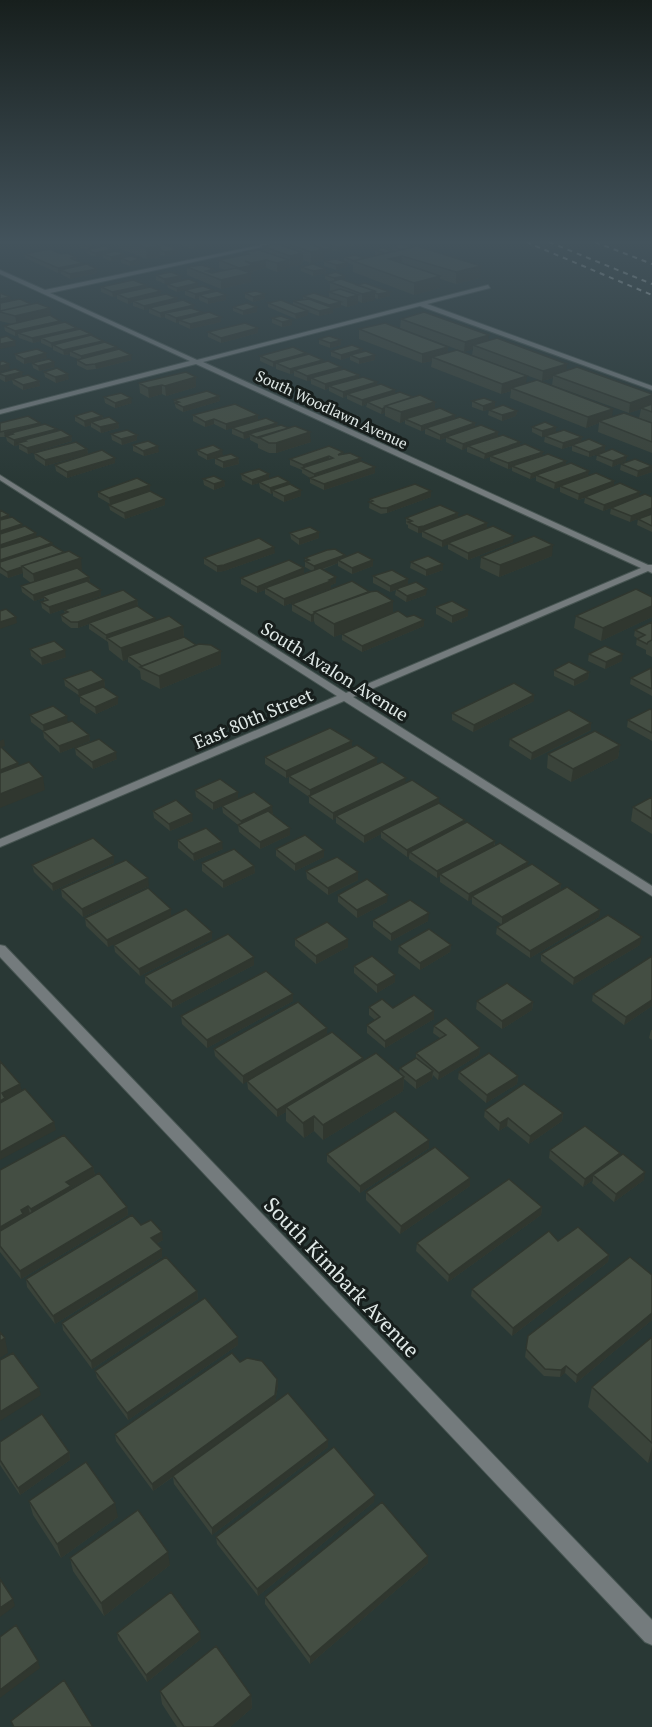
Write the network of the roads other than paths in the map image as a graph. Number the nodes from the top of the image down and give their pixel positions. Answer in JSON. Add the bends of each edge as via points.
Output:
{"nodes":[{"id":1,"x":111,"y":323,"type":"edge"},
{"id":2,"x":349,"y":323,"type":"edge"},
{"id":3,"x":471,"y":323,"type":"edge"},
{"id":4,"x":197,"y":362,"type":"junction"},
{"id":5,"x":652,"y":388,"type":"edge"},
{"id":6,"x":0,"y":412,"type":"edge"},
{"id":7,"x":0,"y":477,"type":"edge"},
{"id":8,"x":650,"y":568,"type":"edge"},
{"id":9,"x":344,"y":697,"type":"junction"},
{"id":10,"x":0,"y":843,"type":"edge"},
{"id":11,"x":652,"y":892,"type":"edge"},
{"id":12,"x":0,"y":949,"type":"edge"},
{"id":13,"x":652,"y":1635,"type":"edge"}],
"edges":[{"from":1,"to":4,"type":"street","name":"South Woodlawn Avenue"},
{"from":2,"to":4,"type":"street"},
{"from":3,"to":5,"type":"street"},
{"from":4,"to":6,"type":"street"},
{"from":4,"to":8,"type":"street","name":"South Woodlawn Avenue"},
{"from":7,"to":9,"type":"street","name":"South Avalon Avenue"},
{"from":8,"to":9,"type":"street","name":"East 80th Street"},
{"from":9,"to":10,"type":"street","name":"East 80th Street"},
{"from":9,"to":11,"type":"street","name":"South Avalon Avenue"},
{"from":12,"to":13,"type":"street","name":"South Kimbark Avenue"}]}
